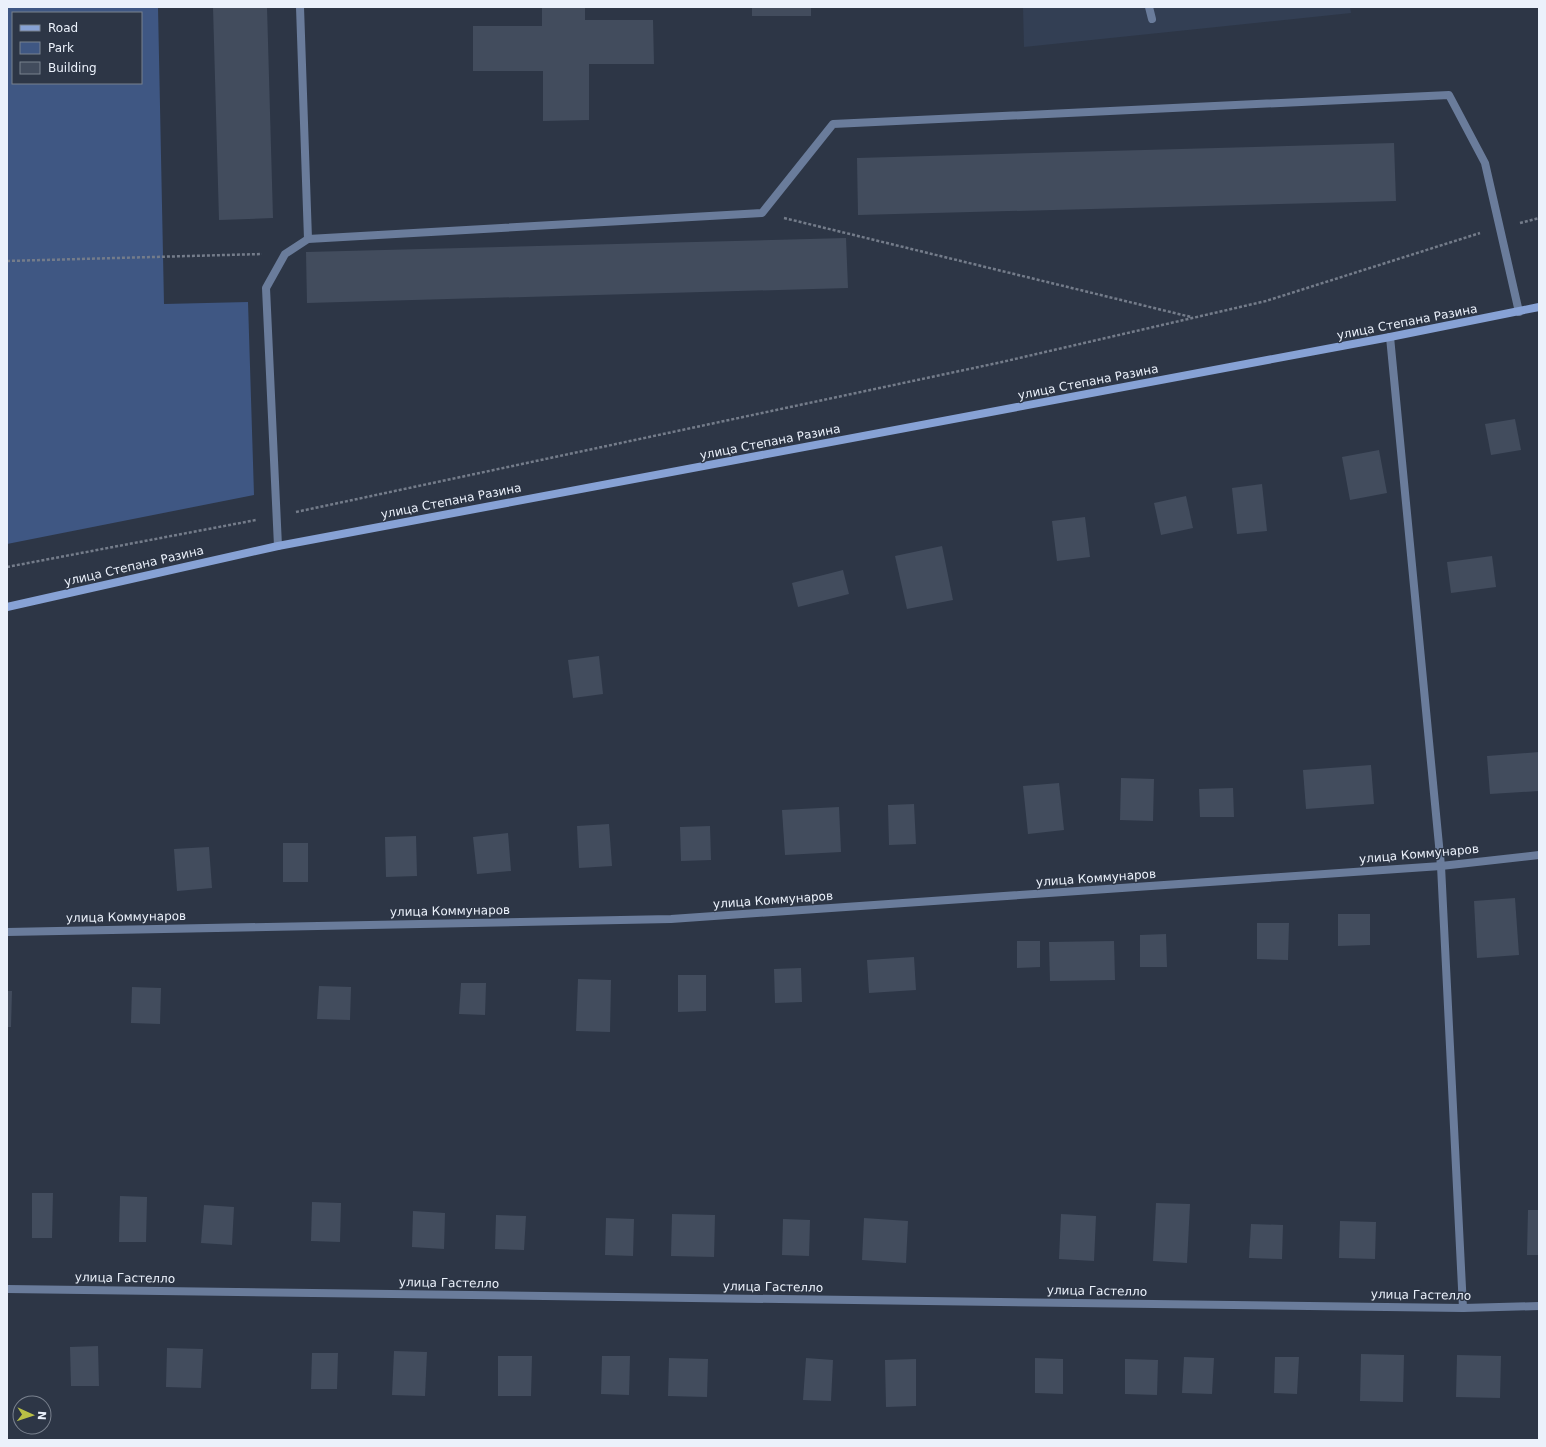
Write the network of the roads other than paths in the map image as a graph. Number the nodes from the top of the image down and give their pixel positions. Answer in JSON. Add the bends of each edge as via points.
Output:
{"nodes":[{"id":1,"x":300,"y":7,"type":"edge"},
{"id":2,"x":1149,"y":7,"type":"edge"},
{"id":3,"x":1152,"y":19,"type":"dead end"},
{"id":4,"x":308,"y":239,"type":"junction"},
{"id":5,"x":1539,"y":307,"type":"edge"},
{"id":6,"x":1519,"y":312,"type":"junction"},
{"id":7,"x":1390,"y":338,"type":"junction"},
{"id":8,"x":278,"y":546,"type":"junction"},
{"id":9,"x":7,"y":607,"type":"edge"},
{"id":10,"x":1539,"y":855,"type":"edge"},
{"id":11,"x":1441,"y":866,"type":"junction"},
{"id":12,"x":7,"y":932,"type":"edge"},
{"id":13,"x":7,"y":1289,"type":"edge"},
{"id":14,"x":1539,"y":1306,"type":"edge"},
{"id":15,"x":1463,"y":1308,"type":"junction"}],
"edges":[{"from":1,"to":4,"type":"street"},
{"from":2,"to":3,"type":"street"},
{"from":4,"to":6,"type":"street","via":[[762,213],[833,124],[1449,95],[1485,163]]},
{"from":4,"to":8,"type":"street","via":[[285,254],[266,288]]},
{"from":5,"to":6,"type":"main road","name":"улица Степана Разина"},
{"from":6,"to":7,"type":"main road","name":"улица Степана Разина"},
{"from":7,"to":8,"type":"main road","name":"улица Степана Разина"},
{"from":7,"to":11,"type":"street"},
{"from":8,"to":9,"type":"main road","name":"улица Степана Разина"},
{"from":10,"to":11,"type":"street","name":"улица Коммунаров"},
{"from":11,"to":12,"type":"street","name":"улица Коммунаров","via":[[671,919]]},
{"from":11,"to":15,"type":"street"},
{"from":13,"to":15,"type":"street","name":"улица Гастелло"},
{"from":14,"to":15,"type":"street","name":"улица Гастелло"}]}
